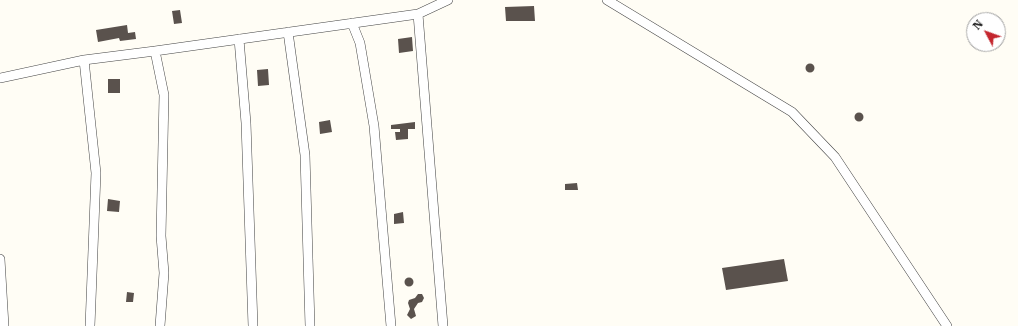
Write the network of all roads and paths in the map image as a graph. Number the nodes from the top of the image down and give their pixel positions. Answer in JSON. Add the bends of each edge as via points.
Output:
{"nodes":[{"id":1,"x":448,"y":0,"type":"edge"},
{"id":2,"x":607,"y":0,"type":"edge"},
{"id":3,"x":418,"y":14,"type":"junction"},
{"id":4,"x":352,"y":23,"type":"junction"},
{"id":5,"x":288,"y":32,"type":"junction"},
{"id":6,"x":239,"y":39,"type":"junction"},
{"id":7,"x":155,"y":51,"type":"junction"},
{"id":8,"x":84,"y":60,"type":"junction"},
{"id":9,"x":0,"y":78,"type":"edge"},
{"id":10,"x":0,"y":258,"type":"edge"},
{"id":11,"x":4,"y":326,"type":"edge"},
{"id":12,"x":90,"y":326,"type":"edge"},
{"id":13,"x":160,"y":326,"type":"edge"},
{"id":14,"x":253,"y":326,"type":"edge"},
{"id":15,"x":310,"y":326,"type":"edge"},
{"id":16,"x":391,"y":326,"type":"edge"},
{"id":17,"x":443,"y":326,"type":"edge"},
{"id":18,"x":947,"y":326,"type":"edge"}],
"edges":[{"from":1,"to":3,"type":"street"},
{"from":2,"to":18,"type":"street","via":[[792,112],[835,157]]},
{"from":3,"to":4,"type":"street"},
{"from":3,"to":17,"type":"street"},
{"from":4,"to":5,"type":"street"},
{"from":4,"to":16,"type":"street","via":[[360,43],[374,126]]},
{"from":5,"to":6,"type":"street"},
{"from":5,"to":15,"type":"street","via":[[305,156]]},
{"from":6,"to":7,"type":"street"},
{"from":6,"to":14,"type":"street","via":[[246,123]]},
{"from":7,"to":8,"type":"street"},
{"from":7,"to":13,"type":"street","via":[[164,95],[161,236],[164,273]]},
{"from":8,"to":9,"type":"street"},
{"from":8,"to":12,"type":"street","via":[[96,173]]},
{"from":10,"to":11,"type":"street"}]}
